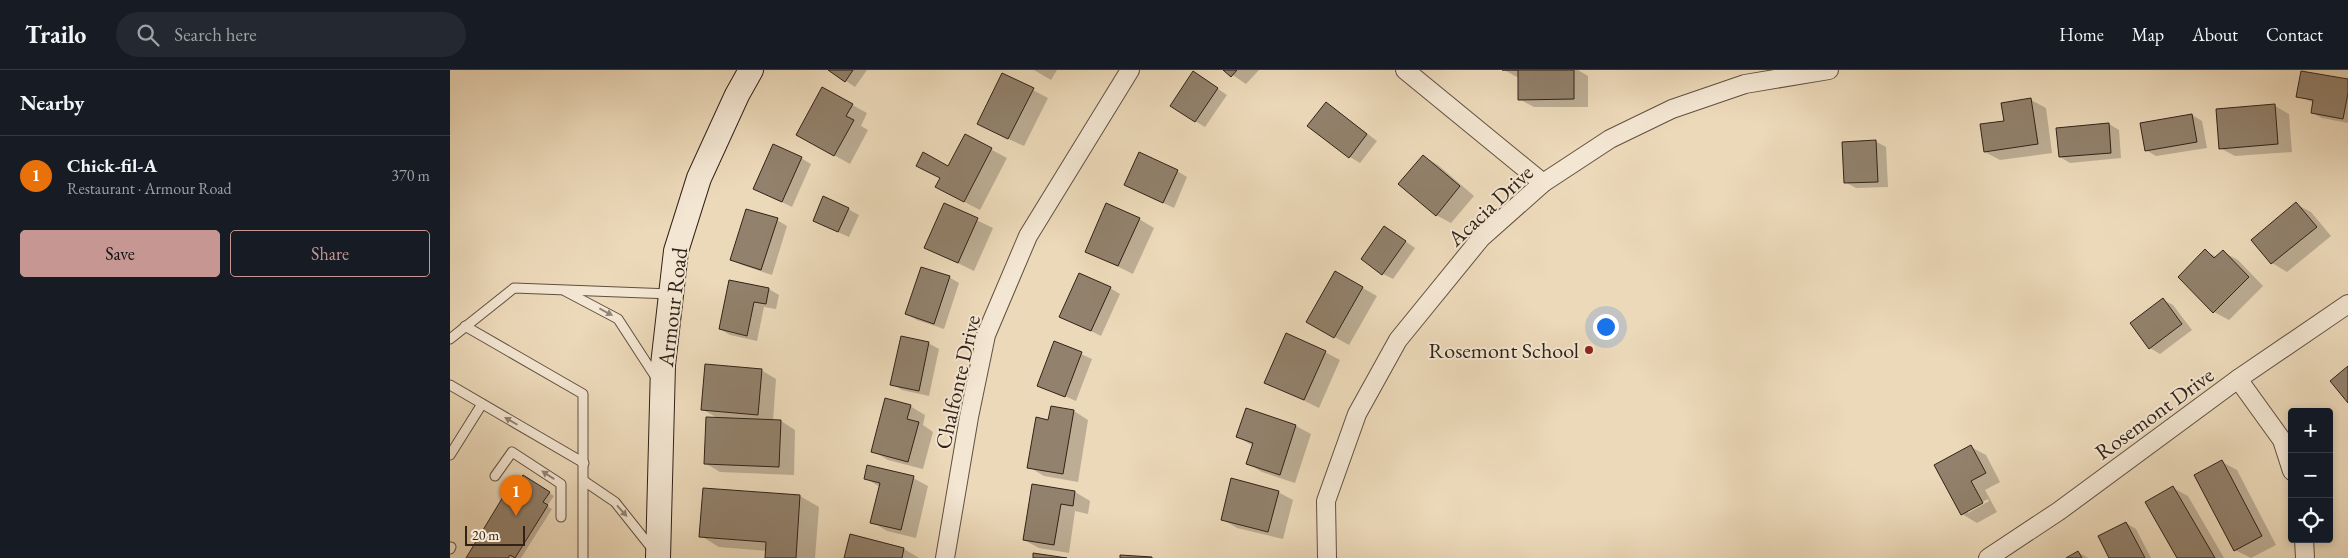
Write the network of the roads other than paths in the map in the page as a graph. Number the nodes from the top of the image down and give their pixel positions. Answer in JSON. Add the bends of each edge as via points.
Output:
{"nodes":[{"id":1,"x":751,"y":70,"type":"edge"},
{"id":2,"x":1130,"y":70,"type":"edge"},
{"id":3,"x":1405,"y":70,"type":"edge"},
{"id":4,"x":1829,"y":70,"type":"edge"},
{"id":5,"x":1543,"y":183,"type":"junction"},
{"id":6,"x":562,"y":290,"type":"junction"},
{"id":7,"x":671,"y":294,"type":"junction"},
{"id":8,"x":2348,"y":304,"type":"edge"},
{"id":9,"x":465,"y":326,"type":"junction"},
{"id":10,"x":450,"y":340,"type":"edge"},
{"id":11,"x":2238,"y":379,"type":"junction"},
{"id":12,"x":450,"y":385,"type":"edge"},
{"id":13,"x":662,"y":388,"type":"junction"},
{"id":14,"x":482,"y":404,"type":"junction"},
{"id":15,"x":450,"y":456,"type":"edge"},
{"id":16,"x":2288,"y":459,"type":"edge"},
{"id":17,"x":584,"y":463,"type":"junction"},
{"id":18,"x":495,"y":476,"type":"dead end"},
{"id":19,"x":584,"y":481,"type":"junction"},
{"id":20,"x":561,"y":517,"type":"dead end"},
{"id":21,"x":2304,"y":543,"type":"edge"},
{"id":22,"x":658,"y":557,"type":"edge"},
{"id":23,"x":583,"y":558,"type":"edge"},
{"id":24,"x":945,"y":558,"type":"edge"},
{"id":25,"x":1327,"y":558,"type":"edge"},
{"id":26,"x":1988,"y":558,"type":"edge"},
{"id":27,"x":2305,"y":558,"type":"edge"}],
"edges":[{"from":1,"to":7,"type":"street","name":"Armour Road","via":[[736,95],[699,178],[676,251]]},
{"from":2,"to":24,"type":"street","name":"Chalfonte Drive","via":[[1028,236],[986,335]]},
{"from":3,"to":5,"type":"street"},
{"from":4,"to":5,"type":"street","name":"Acacia Drive","via":[[1745,84],[1672,109],[1610,139]]},
{"from":5,"to":25,"type":"street","name":"Acacia Drive","via":[[1481,238],[1398,340],[1357,414],[1326,501]]},
{"from":6,"to":7,"type":"lane"},
{"from":6,"to":9,"type":"lane","via":[[514,288]]},
{"from":6,"to":13,"type":"lane","one_way":true,"via":[[618,319]]},
{"from":7,"to":13,"type":"street","name":"Armour Road"},
{"from":8,"to":11,"type":"street","name":"Rosemont Drive"},
{"from":9,"to":10,"type":"lane"},
{"from":9,"to":17,"type":"lane","via":[[583,394]]},
{"from":11,"to":16,"type":"street","via":[[2282,440]]},
{"from":11,"to":26,"type":"street","name":"Rosemont Drive","via":[[2058,511]]},
{"from":12,"to":14,"type":"lane"},
{"from":13,"to":22,"type":"street","name":"Armour Road"},
{"from":14,"to":15,"type":"lane"},
{"from":17,"to":14,"type":"lane","one_way":true},
{"from":17,"to":19,"type":"lane"},
{"from":20,"to":18,"type":"lane","one_way":true,"via":[[561,484],[512,452]]},
{"from":19,"to":22,"type":"lane","one_way":true,"via":[[614,502]]},
{"from":19,"to":23,"type":"lane"},
{"from":21,"to":27,"type":"street"}]}
